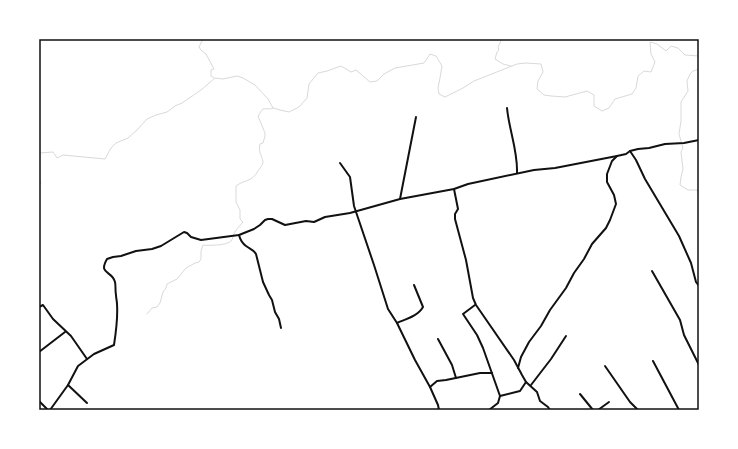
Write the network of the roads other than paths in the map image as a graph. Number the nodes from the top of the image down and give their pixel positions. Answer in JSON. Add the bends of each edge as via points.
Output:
{"nodes":[{"id":1,"x":507,"y":108,"type":"dead end"},
{"id":2,"x":416,"y":117,"type":"dead end"},
{"id":3,"x":699,"y":140,"type":"edge"},
{"id":4,"x":630,"y":151,"type":"junction"},
{"id":5,"x":617,"y":156,"type":"junction"},
{"id":6,"x":340,"y":164,"type":"dead end"},
{"id":7,"x":517,"y":173,"type":"junction"},
{"id":8,"x":454,"y":189,"type":"junction"},
{"id":9,"x":400,"y":199,"type":"junction"},
{"id":10,"x":356,"y":211,"type":"junction"},
{"id":11,"x":239,"y":234,"type":"junction"},
{"id":12,"x":652,"y":271,"type":"dead end"},
{"id":13,"x":414,"y":285,"type":"dead end"},
{"id":14,"x":699,"y":286,"type":"edge"},
{"id":15,"x":476,"y":305,"type":"junction"},
{"id":16,"x":39,"y":307,"type":"edge"},
{"id":17,"x":397,"y":323,"type":"junction"},
{"id":18,"x":281,"y":328,"type":"dead end"},
{"id":19,"x":66,"y":332,"type":"junction"},
{"id":20,"x":566,"y":336,"type":"dead end"},
{"id":21,"x":438,"y":339,"type":"dead end"},
{"id":22,"x":39,"y":352,"type":"edge"},
{"id":23,"x":87,"y":359,"type":"junction"},
{"id":24,"x":654,"y":361,"type":"dead end"},
{"id":25,"x":699,"y":365,"type":"edge"},
{"id":26,"x":605,"y":366,"type":"dead end"},
{"id":27,"x":518,"y":368,"type":"junction"},
{"id":28,"x":492,"y":373,"type":"junction"},
{"id":29,"x":456,"y":378,"type":"junction"},
{"id":30,"x":526,"y":382,"type":"junction"},
{"id":31,"x":68,"y":385,"type":"junction"},
{"id":32,"x":531,"y":385,"type":"junction"},
{"id":33,"x":430,"y":387,"type":"junction"},
{"id":34,"x":580,"y":394,"type":"dead end"},
{"id":35,"x":500,"y":396,"type":"junction"},
{"id":36,"x":39,"y":401,"type":"edge"},
{"id":37,"x":609,"y":402,"type":"dead end"},
{"id":38,"x":87,"y":403,"type":"dead end"},
{"id":39,"x":49,"y":410,"type":"edge"},
{"id":40,"x":439,"y":410,"type":"edge"},
{"id":41,"x":489,"y":410,"type":"edge"},
{"id":42,"x":550,"y":410,"type":"edge"},
{"id":43,"x":593,"y":410,"type":"edge"},
{"id":44,"x":598,"y":410,"type":"edge"},
{"id":45,"x":638,"y":410,"type":"edge"},
{"id":46,"x":679,"y":410,"type":"edge"}],
"edges":[{"from":1,"to":7,"type":"street","via":[[518,163]]},
{"from":2,"to":9,"type":"street"},
{"from":3,"to":4,"type":"street"},
{"from":4,"to":5,"type":"street"},
{"from":4,"to":14,"type":"street","via":[[679,236]]},
{"from":5,"to":7,"type":"street"},
{"from":5,"to":27,"type":"street","via":[[606,174],[616,204],[610,220],[529,342]]},
{"from":6,"to":10,"type":"street","via":[[350,177]]},
{"from":7,"to":8,"type":"street"},
{"from":8,"to":9,"type":"street"},
{"from":8,"to":15,"type":"street","via":[[458,210],[456,219]]},
{"from":9,"to":10,"type":"street"},
{"from":10,"to":11,"type":"street","via":[[325,217],[314,222],[285,225],[268,219],[254,229]]},
{"from":10,"to":17,"type":"street","via":[[388,309]]},
{"from":11,"to":18,"type":"street","via":[[244,245],[256,254],[263,282]]},
{"from":11,"to":23,"type":"street","via":[[201,240],[184,232],[161,246],[107,259],[104,268],[115,283],[117,304],[114,345]]},
{"from":12,"to":25,"type":"street","via":[[680,320],[684,335]]},
{"from":13,"to":17,"type":"street","via":[[423,307],[421,312]]},
{"from":15,"to":27,"type":"street"},
{"from":15,"to":28,"type":"street","via":[[463,314],[477,335]]},
{"from":16,"to":19,"type":"street","via":[[43,305]]},
{"from":17,"to":33,"type":"street"},
{"from":19,"to":22,"type":"street"},
{"from":19,"to":23,"type":"street"},
{"from":20,"to":32,"type":"street"},
{"from":21,"to":29,"type":"street"},
{"from":23,"to":31,"type":"street","via":[[78,366]]},
{"from":24,"to":46,"type":"street"},
{"from":26,"to":45,"type":"street"},
{"from":27,"to":30,"type":"street"},
{"from":28,"to":29,"type":"street"},
{"from":28,"to":35,"type":"street"},
{"from":29,"to":33,"type":"street","via":[[437,381]]},
{"from":30,"to":32,"type":"street"},
{"from":30,"to":35,"type":"street","via":[[520,391]]},
{"from":31,"to":38,"type":"street"},
{"from":31,"to":39,"type":"street"},
{"from":32,"to":42,"type":"street","via":[[540,401]]},
{"from":33,"to":40,"type":"street"},
{"from":34,"to":43,"type":"street"},
{"from":35,"to":41,"type":"street","via":[[498,403]]},
{"from":36,"to":39,"type":"street"},
{"from":37,"to":44,"type":"street"}]}
